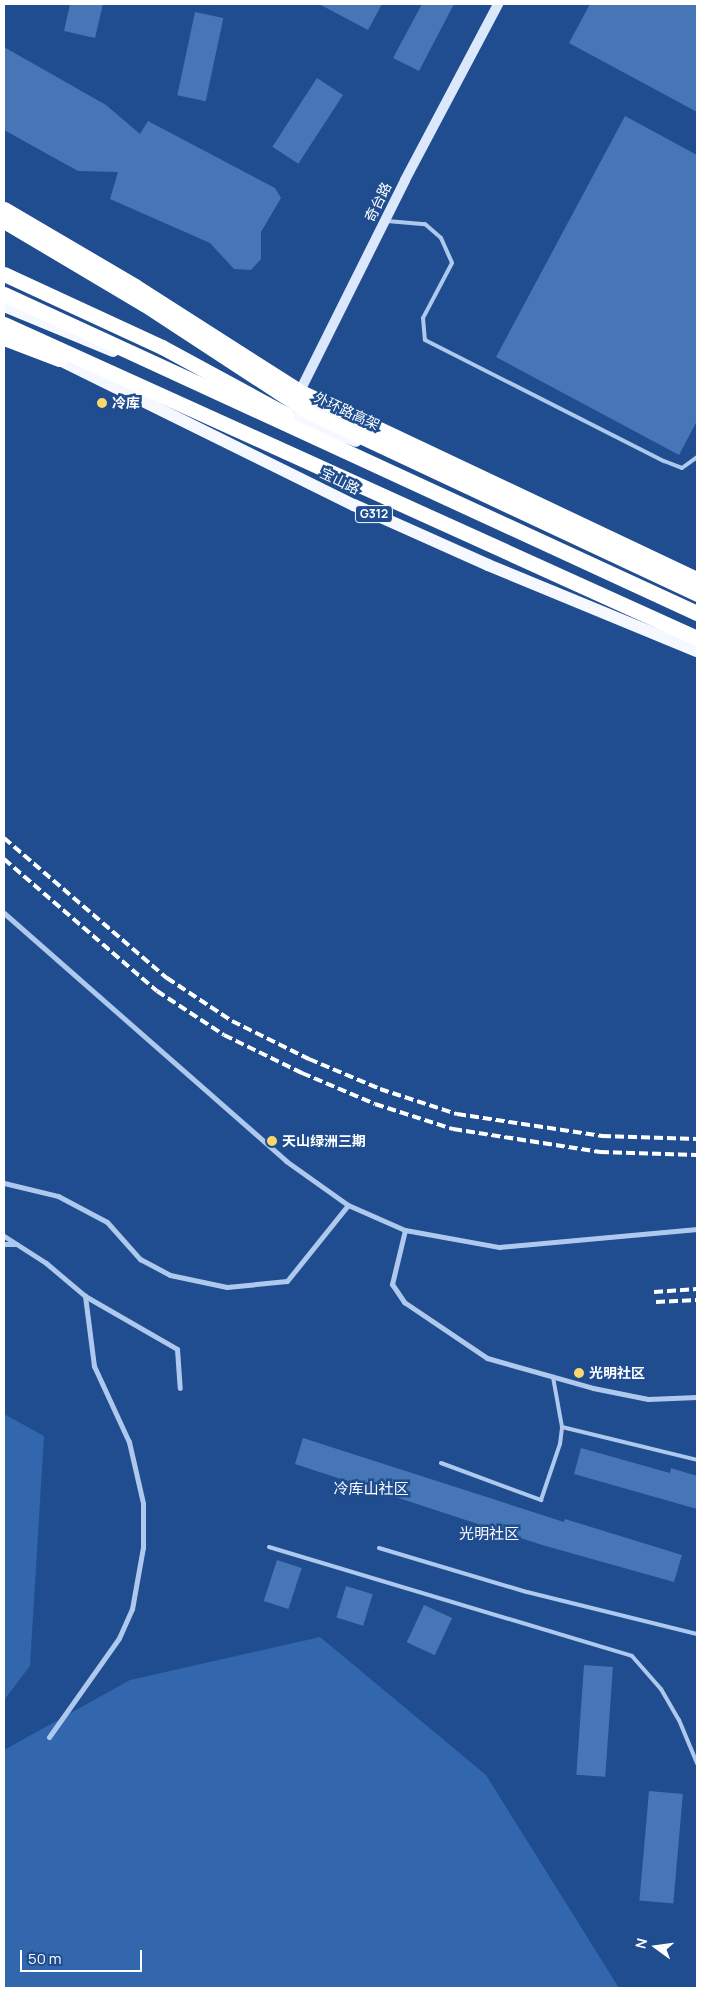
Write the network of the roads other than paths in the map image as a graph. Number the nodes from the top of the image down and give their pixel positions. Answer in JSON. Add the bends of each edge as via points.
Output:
{"nodes":[{"id":1,"x":498,"y":4,"type":"edge"},
{"id":2,"x":4,"y":209,"type":"edge"},
{"id":3,"x":384,"y":220,"type":"junction"},
{"id":4,"x":4,"y":221,"type":"edge"},
{"id":5,"x":4,"y":274,"type":"edge"},
{"id":6,"x":4,"y":294,"type":"edge"},
{"id":7,"x":4,"y":306,"type":"edge"},
{"id":8,"x":4,"y":324,"type":"edge"},
{"id":9,"x":4,"y":336,"type":"edge"},
{"id":10,"x":59,"y":359,"type":"joint"},
{"id":11,"x":287,"y":415,"type":"junction"},
{"id":12,"x":697,"y":457,"type":"edge"},
{"id":13,"x":697,"y":572,"type":"edge"},
{"id":14,"x":697,"y":579,"type":"edge"},
{"id":15,"x":697,"y":594,"type":"edge"},
{"id":16,"x":697,"y":613,"type":"edge"},
{"id":17,"x":697,"y":638,"type":"edge"},
{"id":18,"x":697,"y":651,"type":"edge"},
{"id":19,"x":4,"y":913,"type":"edge"},
{"id":20,"x":4,"y":1183,"type":"edge"},
{"id":21,"x":348,"y":1205,"type":"junction"},
{"id":22,"x":697,"y":1229,"type":"edge"},
{"id":23,"x":405,"y":1230,"type":"junction"},
{"id":24,"x":4,"y":1236,"type":"edge"},
{"id":25,"x":4,"y":1244,"type":"edge"},
{"id":26,"x":17,"y":1245,"type":"junction"},
{"id":27,"x":85,"y":1296,"type":"junction"},
{"id":28,"x":553,"y":1376,"type":"junction"},
{"id":29,"x":180,"y":1388,"type":"dead end"},
{"id":30,"x":697,"y":1397,"type":"edge"},
{"id":31,"x":562,"y":1427,"type":"junction"},
{"id":32,"x":697,"y":1460,"type":"edge"},
{"id":33,"x":441,"y":1463,"type":"dead end"},
{"id":34,"x":269,"y":1547,"type":"dead end"},
{"id":35,"x":380,"y":1548,"type":"dead end"},
{"id":36,"x":697,"y":1634,"type":"edge"},
{"id":37,"x":49,"y":1737,"type":"dead end"},
{"id":38,"x":697,"y":1763,"type":"edge"}],
"edges":[{"from":1,"to":3,"type":"street","name":"奇台路"},
{"from":2,"to":14,"type":"highway","name":"外环路高架","bridge":true,"via":[[135,286],[301,392]]},
{"from":3,"to":11,"type":"street","name":"奇台路"},
{"from":3,"to":12,"type":"lane","via":[[425,224],[441,238],[452,263],[423,318],[425,340],[664,461],[682,468]]},
{"from":4,"to":15,"type":"highway","name":"外环路高架","bridge":true,"via":[[144,304],[309,412]]},
{"from":5,"to":11,"type":"highway","via":[[162,347]]},
{"from":6,"to":16,"type":"highway","bridge":true},
{"from":7,"to":11,"type":"main road","via":[[88,342]]},
{"from":8,"to":17,"type":"highway"},
{"from":9,"to":10,"type":"highway"},
{"from":10,"to":18,"type":"main road","name":"宝山路","number":"G312","via":[[354,505],[488,565]]},
{"from":11,"to":13,"type":"main road"},
{"from":19,"to":21,"type":"street","via":[[286,1161]]},
{"from":20,"to":21,"type":"street","via":[[58,1196],[107,1222],[140,1259],[170,1275],[227,1286],[287,1280]]},
{"from":21,"to":23,"type":"street"},
{"from":22,"to":23,"type":"street","via":[[498,1247]]},
{"from":23,"to":28,"type":"street","via":[[392,1284],[404,1302],[487,1358]]},
{"from":24,"to":26,"type":"street"},
{"from":25,"to":26,"type":"street"},
{"from":26,"to":27,"type":"street","via":[[46,1263]]},
{"from":27,"to":29,"type":"street","via":[[177,1349]]},
{"from":27,"to":37,"type":"street","via":[[94,1366],[129,1442],[143,1503],[142,1546],[132,1609],[119,1638]]},
{"from":28,"to":30,"type":"street","via":[[648,1399]]},
{"from":28,"to":31,"type":"lane"},
{"from":31,"to":32,"type":"lane"},
{"from":31,"to":33,"type":"lane","via":[[560,1444],[541,1500]]},
{"from":34,"to":38,"type":"lane","via":[[632,1656],[661,1689],[679,1720]]},
{"from":35,"to":36,"type":"lane","via":[[527,1592]]}]}
